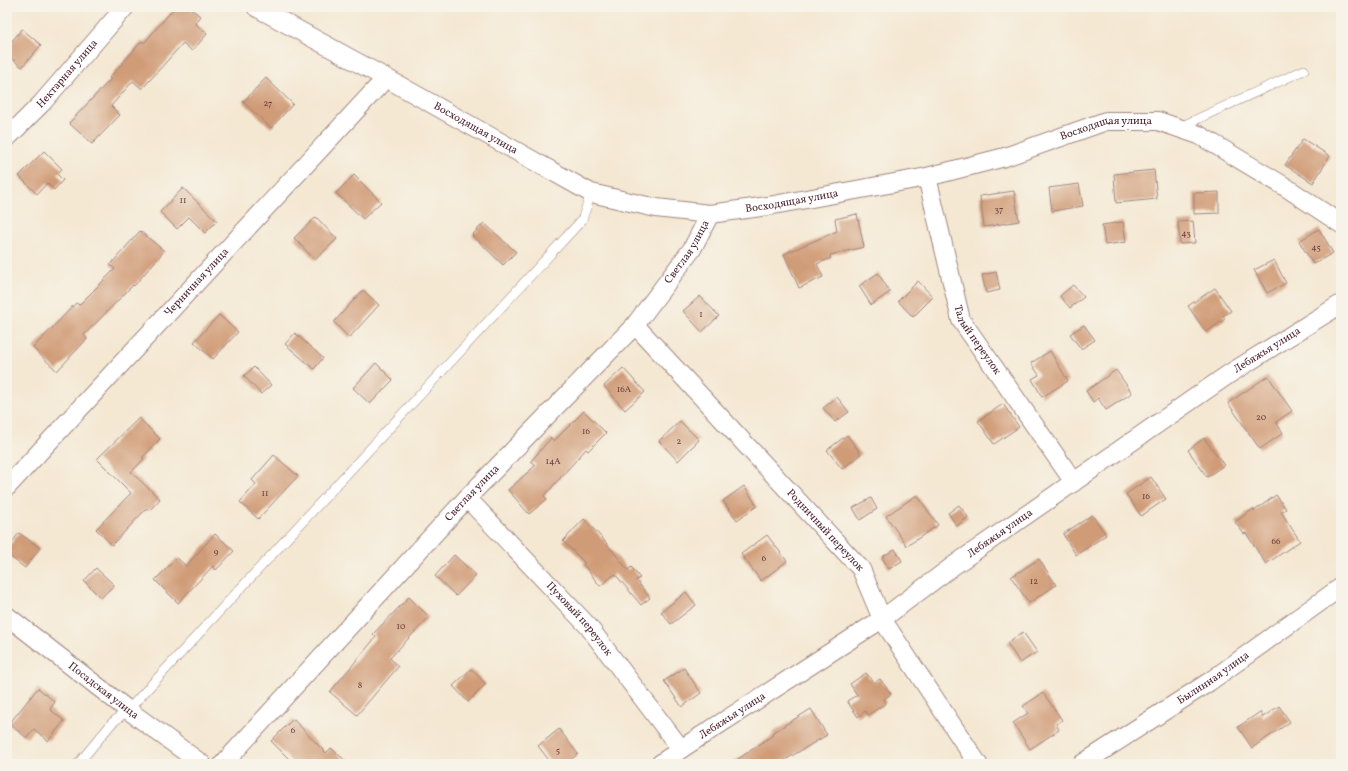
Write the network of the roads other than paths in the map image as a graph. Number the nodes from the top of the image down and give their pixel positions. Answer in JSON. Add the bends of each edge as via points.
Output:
{"nodes":[{"id":1,"x":125,"y":7,"type":"edge"},
{"id":2,"x":256,"y":7,"type":"edge"},
{"id":3,"x":1304,"y":70,"type":"dead end"},
{"id":4,"x":386,"y":78,"type":"junction"},
{"id":5,"x":1178,"y":128,"type":"junction"},
{"id":6,"x":7,"y":138,"type":"edge"},
{"id":7,"x":927,"y":177,"type":"junction"},
{"id":8,"x":591,"y":193,"type":"junction"},
{"id":9,"x":710,"y":214,"type":"junction"},
{"id":10,"x":1341,"y":224,"type":"edge"},
{"id":11,"x":1341,"y":304,"type":"edge"},
{"id":12,"x":635,"y":325,"type":"junction"},
{"id":13,"x":1074,"y":482,"type":"junction"},
{"id":14,"x":7,"y":487,"type":"edge"},
{"id":15,"x":467,"y":498,"type":"junction"},
{"id":16,"x":1341,"y":587,"type":"edge"},
{"id":17,"x":7,"y":616,"type":"edge"},
{"id":18,"x":882,"y":619,"type":"junction"},
{"id":19,"x":128,"y":710,"type":"junction"},
{"id":20,"x":681,"y":748,"type":"junction"},
{"id":21,"x":78,"y":764,"type":"edge"},
{"id":22,"x":202,"y":764,"type":"edge"},
{"id":23,"x":223,"y":764,"type":"edge"},
{"id":24,"x":660,"y":764,"type":"edge"},
{"id":25,"x":978,"y":764,"type":"edge"},
{"id":26,"x":1082,"y":764,"type":"edge"}],
"edges":[{"from":1,"to":6,"type":"street","name":"Нектарная улица","via":[[42,103]]},
{"from":2,"to":4,"type":"street","name":"Восходящая улица"},
{"from":3,"to":5,"type":"lane"},
{"from":4,"to":8,"type":"street","name":"Восходящая улица"},
{"from":4,"to":14,"type":"street","name":"Черничная улица"},
{"from":5,"to":7,"type":"street","name":"Восходящая улица","via":[[1158,121],[1106,121],[1005,157]]},
{"from":5,"to":10,"type":"street","name":"Восходящая улица","via":[[1199,135]]},
{"from":7,"to":9,"type":"street","name":"Восходящая улица","via":[[775,205]]},
{"from":7,"to":13,"type":"street","name":"Талый переулок","via":[[961,320]]},
{"from":8,"to":9,"type":"street","name":"Восходящая улица","via":[[656,208]]},
{"from":8,"to":19,"type":"lane","via":[[582,220]]},
{"from":9,"to":12,"type":"street","name":"Светлая улица","via":[[692,249]]},
{"from":11,"to":13,"type":"street","name":"Лебяжья улица","via":[[1229,374]]},
{"from":12,"to":15,"type":"street","name":"Светлая улица"},
{"from":12,"to":18,"type":"street","name":"Родничный переулок","via":[[861,569]]},
{"from":13,"to":18,"type":"street","name":"Лебяжья улица"},
{"from":15,"to":20,"type":"street","name":"Пуховый переулок","via":[[588,626]]},
{"from":15,"to":23,"type":"street","name":"Светлая улица"},
{"from":16,"to":26,"type":"street","name":"Былинная улица","via":[[1209,682]]},
{"from":17,"to":19,"type":"street","name":"Посадская улица"},
{"from":18,"to":20,"type":"street","name":"Лебяжья улица"},
{"from":18,"to":25,"type":"street","name":"Родничный переулок"},
{"from":19,"to":21,"type":"lane","via":[[112,723]]},
{"from":19,"to":22,"type":"street","name":"Посадская улица"},
{"from":20,"to":24,"type":"street","name":"Лебяжья улица"}]}
